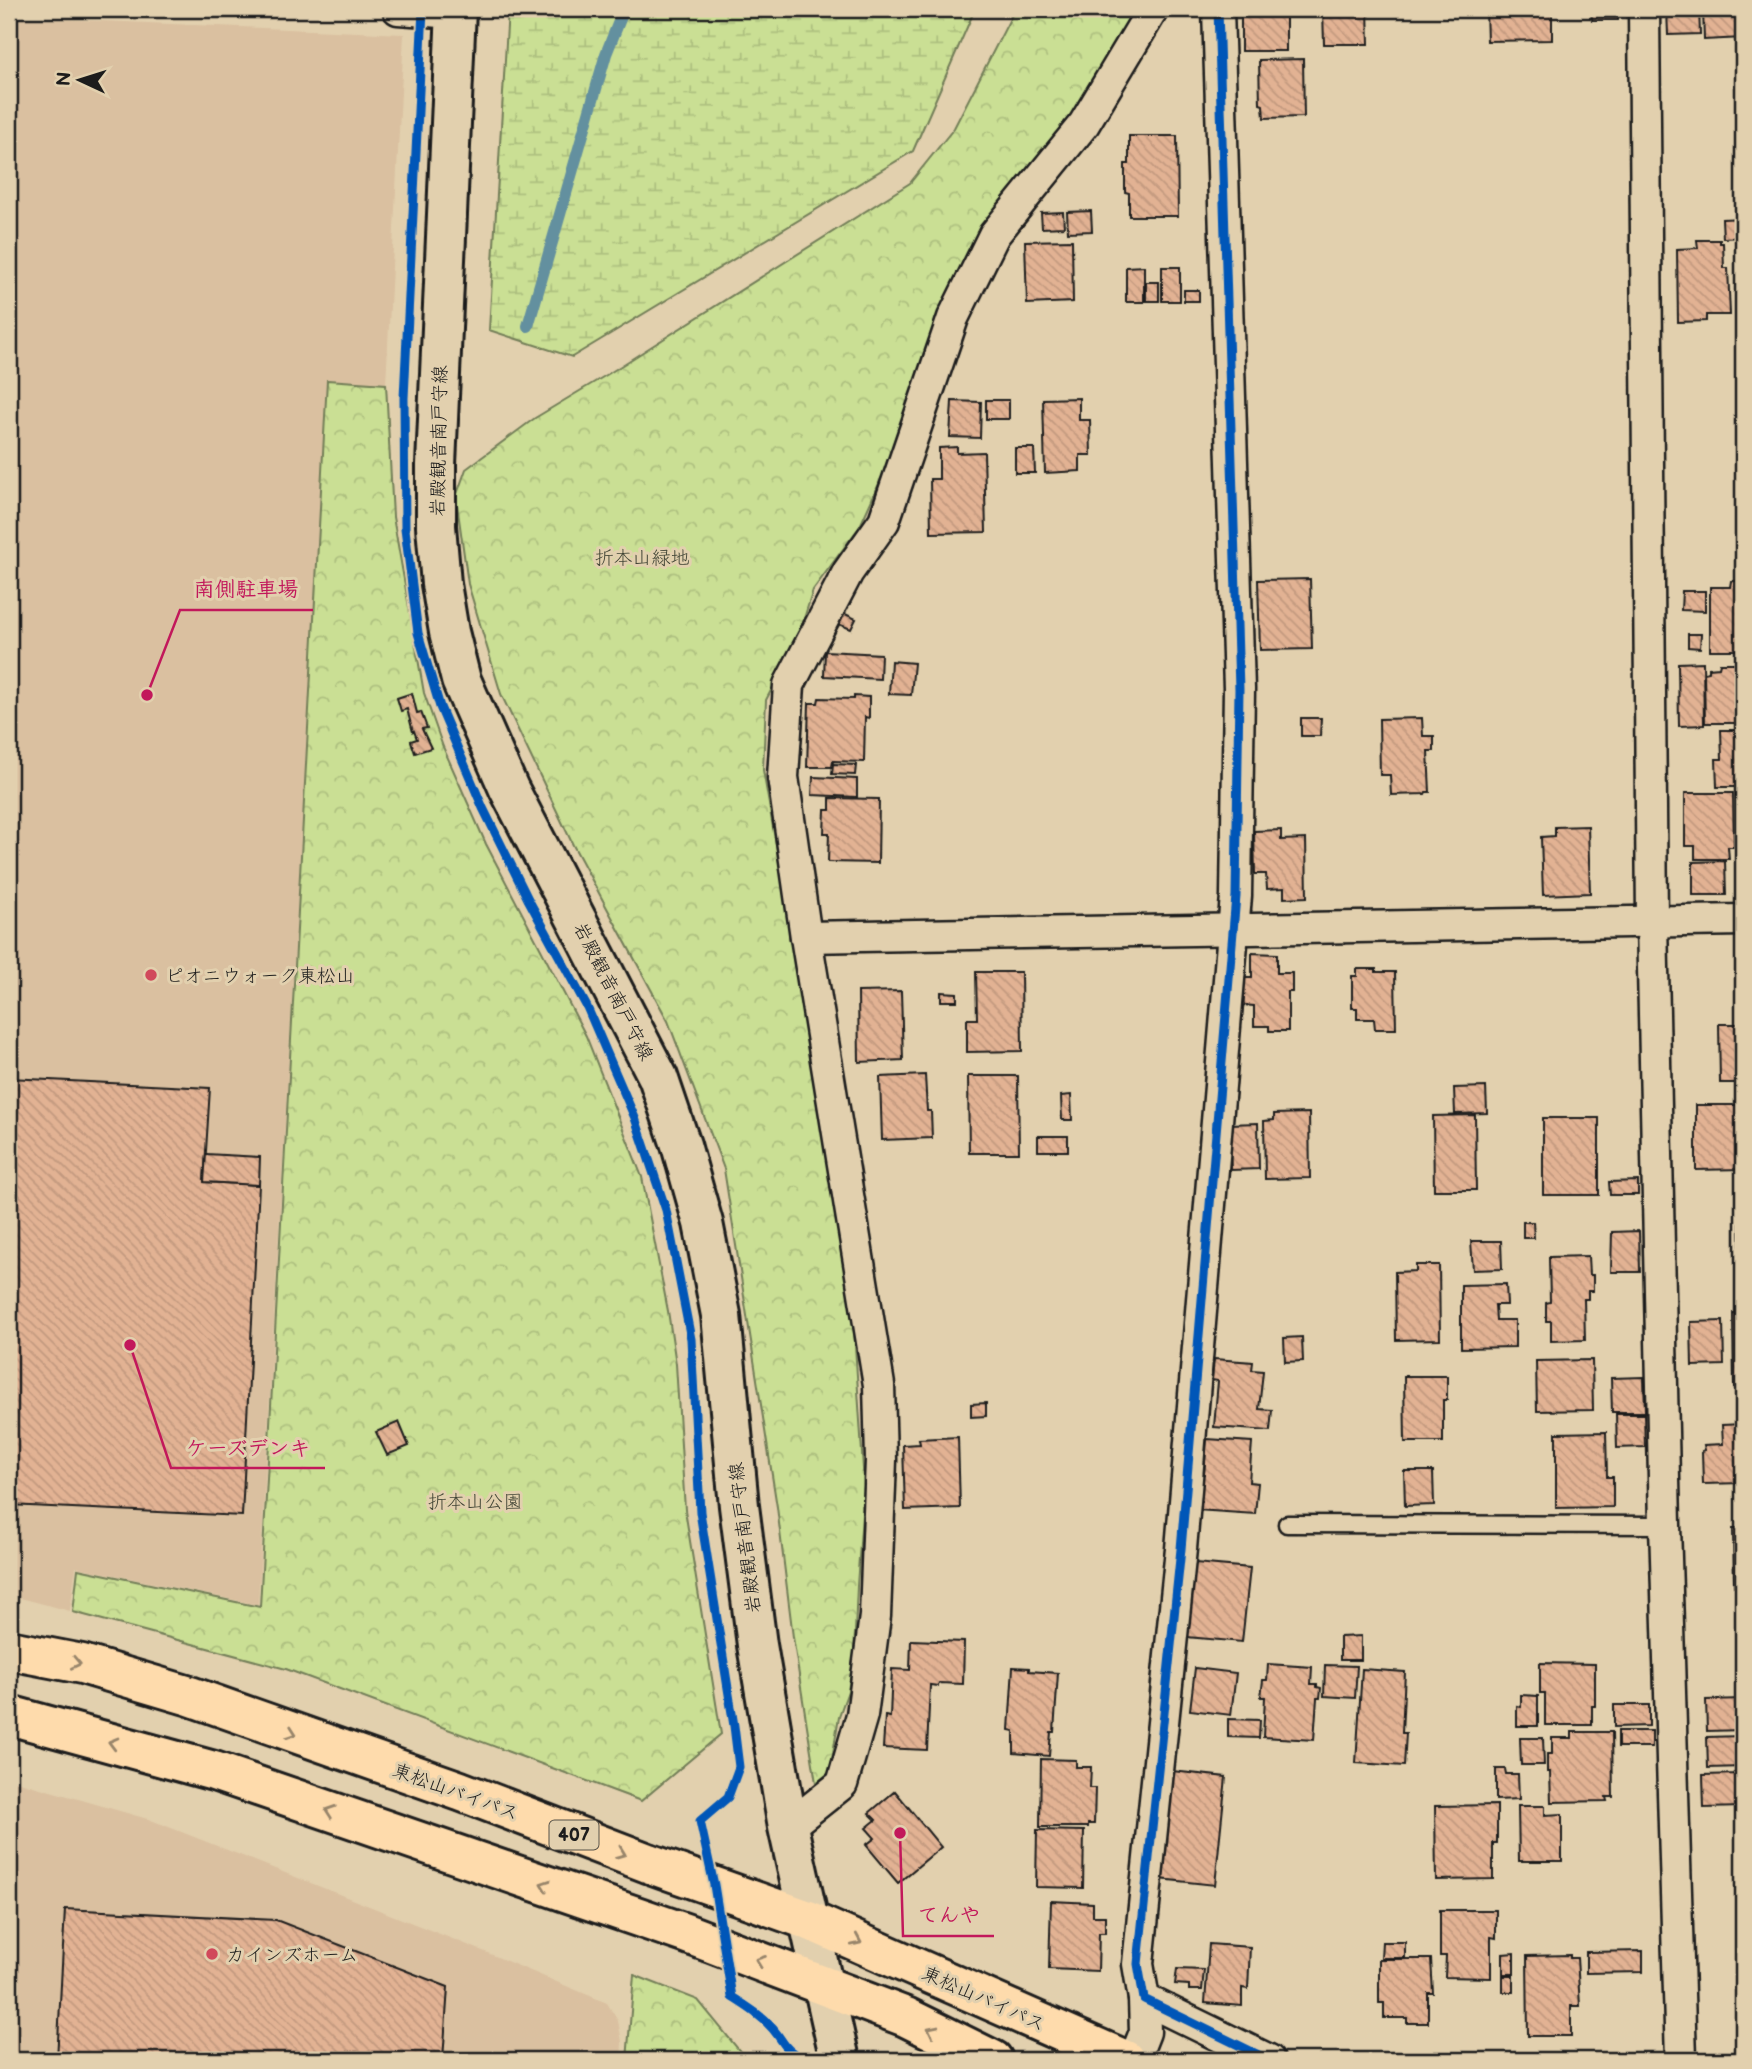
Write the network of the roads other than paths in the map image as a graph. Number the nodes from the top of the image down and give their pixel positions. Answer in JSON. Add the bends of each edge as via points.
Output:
{"nodes":[{"id":1,"x":398,"y":9,"type":"edge"},
{"id":2,"x":1153,"y":9,"type":"edge"},
{"id":3,"x":1218,"y":9,"type":"edge"},
{"id":4,"x":1644,"y":9,"type":"edge"},
{"id":5,"x":456,"y":11,"type":"edge"},
{"id":6,"x":1743,"y":920,"type":"edge"},
{"id":7,"x":1652,"y":921,"type":"junction"},
{"id":8,"x":1235,"y":930,"type":"junction"},
{"id":9,"x":806,"y":937,"type":"junction"},
{"id":10,"x":1287,"y":1524,"type":"dead end"},
{"id":11,"x":1665,"y":1525,"type":"junction"},
{"id":12,"x":9,"y":1650,"type":"edge"},
{"id":13,"x":9,"y":1715,"type":"edge"},
{"id":14,"x":789,"y":1827,"type":"junction"},
{"id":15,"x":808,"y":1920,"type":"junction"},
{"id":16,"x":824,"y":1984,"type":"junction"},
{"id":17,"x":1144,"y":1999,"type":"junction"},
{"id":18,"x":840,"y":2060,"type":"edge"},
{"id":19,"x":993,"y":2060,"type":"edge"},
{"id":20,"x":1125,"y":2060,"type":"edge"},
{"id":21,"x":1135,"y":2060,"type":"edge"},
{"id":22,"x":1269,"y":2060,"type":"edge"},
{"id":23,"x":1681,"y":2060,"type":"edge"}],
"edges":[{"from":1,"to":5,"type":"street"},
{"from":2,"to":9,"type":"street","via":[[1084,124],[994,235],[953,318],[884,522],[848,572],[789,685],[783,777]]},
{"from":3,"to":8,"type":"street","via":[[1239,689]]},
{"from":4,"to":7,"type":"street"},
{"from":5,"to":14,"type":"main road","name":"岩殿観音南戸守線","via":[[436,478],[436,526],[449,632],[461,680],[509,789],[658,1077],[681,1145],[703,1223],[721,1315],[757,1645]]},
{"from":6,"to":7,"type":"street"},
{"from":7,"to":8,"type":"street"},
{"from":7,"to":11,"type":"street"},
{"from":8,"to":9,"type":"street"},
{"from":8,"to":17,"type":"street","via":[[1181,1549],[1138,1964]]},
{"from":9,"to":14,"type":"street","via":[[879,1385],[881,1460],[875,1616],[862,1715],[842,1784]]},
{"from":10,"to":11,"type":"lane"},
{"from":11,"to":23,"type":"street"},
{"from":12,"to":15,"type":"highway","name":"東松山バイパス","number":"407","one_way":true,"via":[[82,1664],[190,1696]]},
{"from":16,"to":13,"type":"highway","one_way":true,"via":[[214,1771]]},
{"from":14,"to":15,"type":"main road","name":"岩殿観音南戸守線"},
{"from":15,"to":16,"type":"main road","name":"岩殿観音南戸守線"},
{"from":15,"to":20,"type":"highway","name":"東松山バイパス","number":"407","one_way":true},
{"from":16,"to":18,"type":"main road","name":"岩殿観音南戸守線"},
{"from":19,"to":16,"type":"highway","one_way":true,"via":[[906,2017]]},
{"from":17,"to":21,"type":"street","via":[[1145,2032]]},
{"from":17,"to":22,"type":"street"}]}
